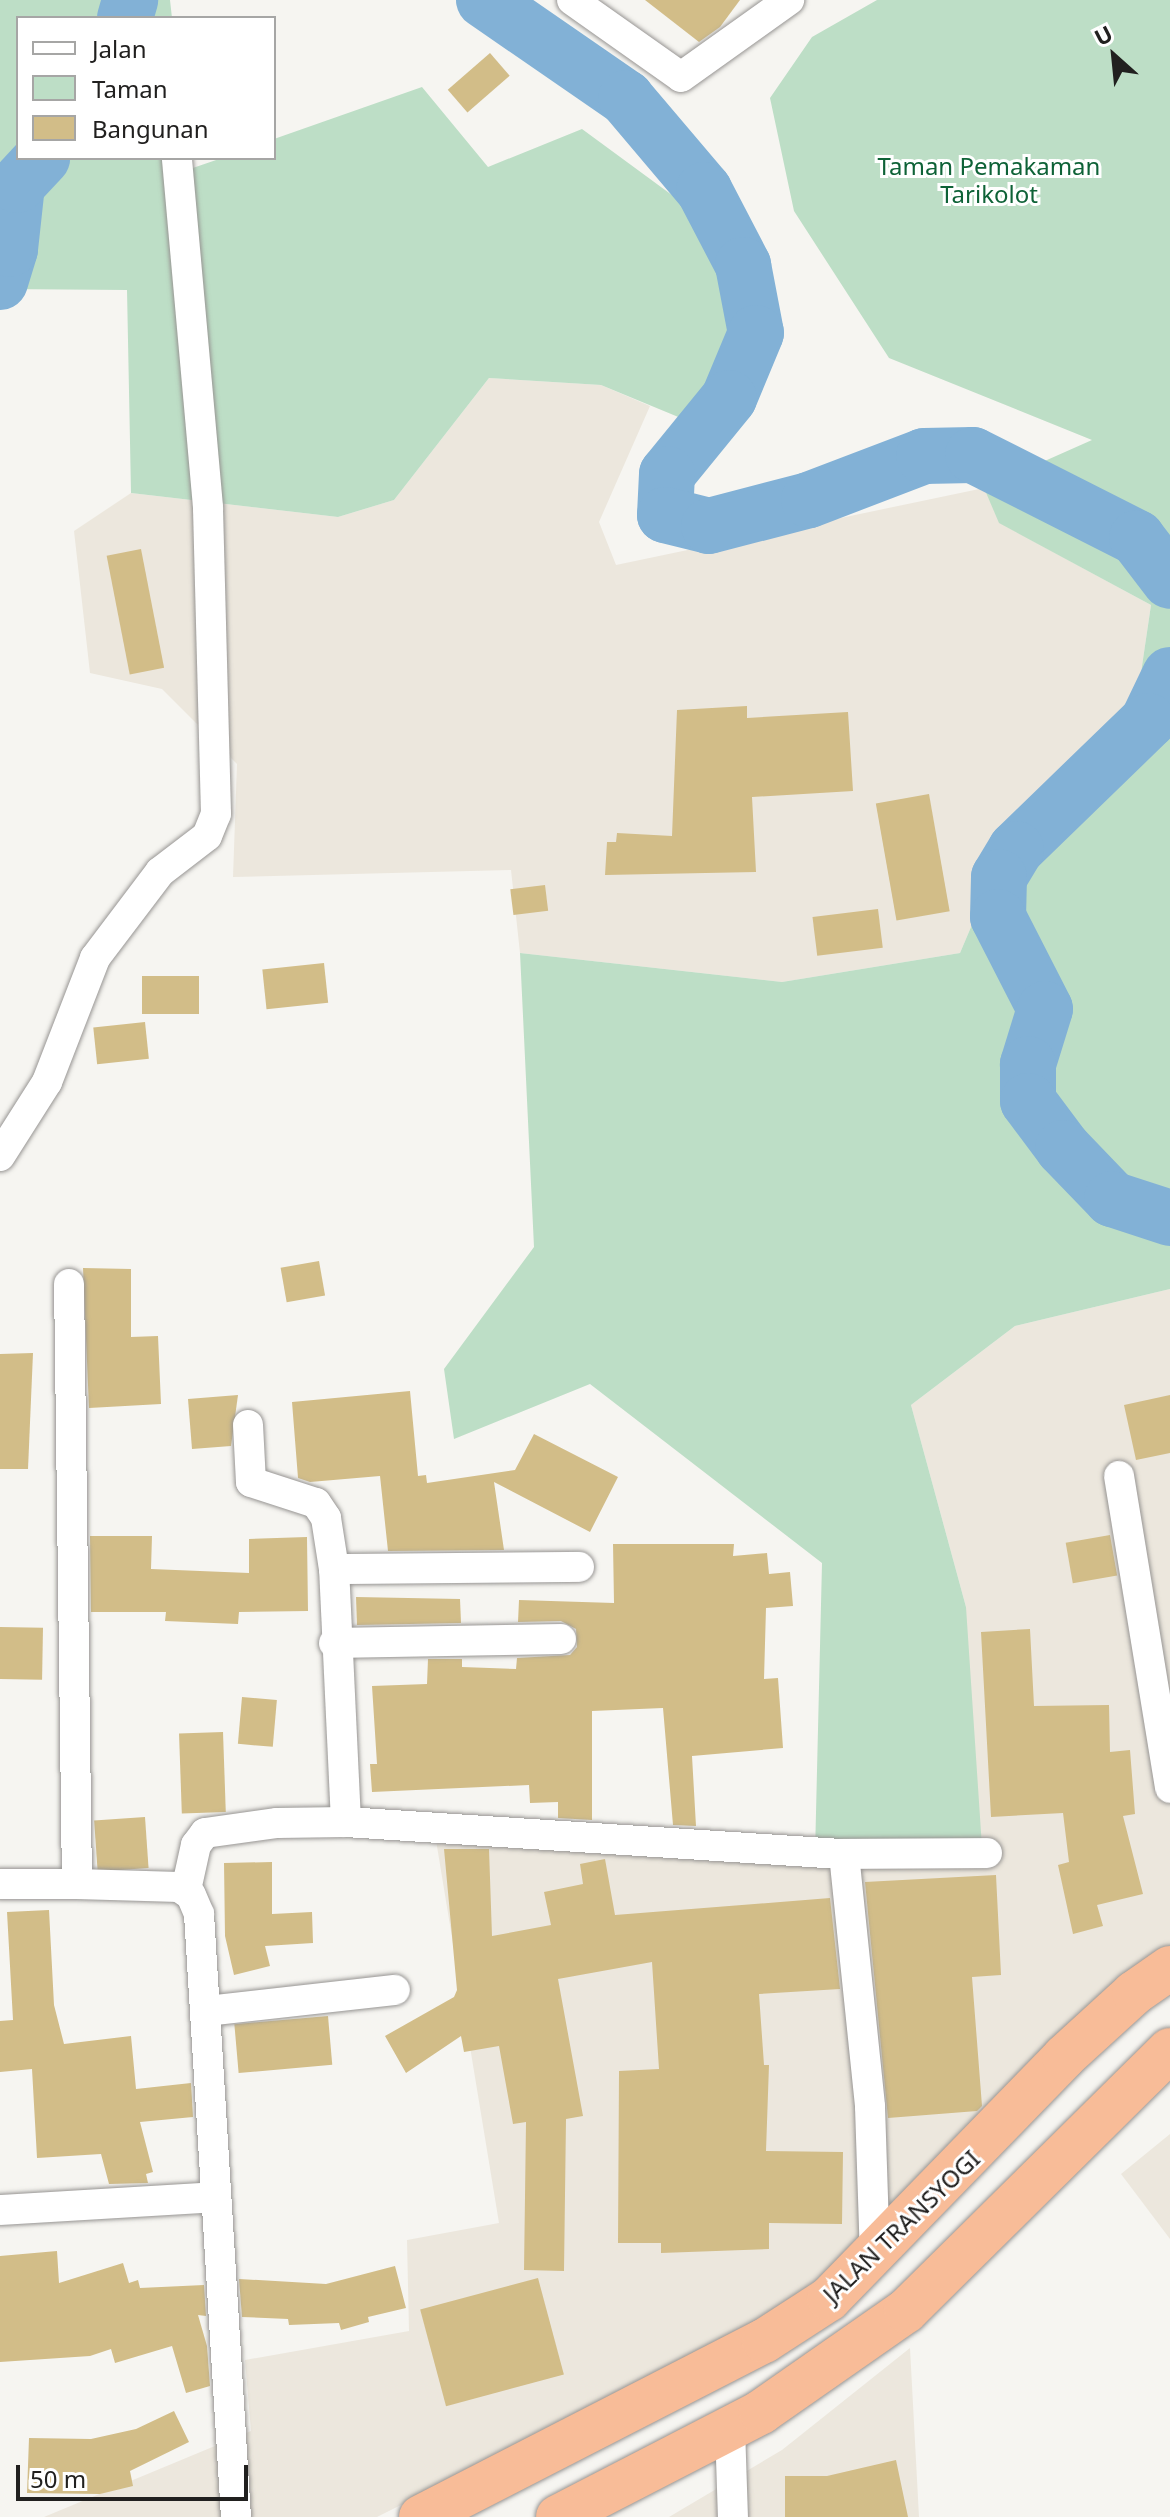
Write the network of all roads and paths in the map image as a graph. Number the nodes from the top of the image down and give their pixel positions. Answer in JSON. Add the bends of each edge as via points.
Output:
{"nodes":[{"id":1,"x":572,"y":0,"type":"edge"},
{"id":2,"x":789,"y":0,"type":"edge"},
{"id":3,"x":177,"y":160,"type":"edge"},
{"id":4,"x":0,"y":1156,"type":"edge"},
{"id":5,"x":69,"y":1284,"type":"dead end"},
{"id":6,"x":248,"y":1425,"type":"dead end"},
{"id":7,"x":1119,"y":1476,"type":"dead end"},
{"id":8,"x":579,"y":1567,"type":"dead end"},
{"id":9,"x":334,"y":1569,"type":"junction"},
{"id":10,"x":561,"y":1639,"type":"dead end"},
{"id":11,"x":334,"y":1643,"type":"junction"},
{"id":12,"x":1170,"y":1788,"type":"edge"},
{"id":13,"x":346,"y":1822,"type":"junction"},
{"id":14,"x":987,"y":1853,"type":"dead end"},
{"id":15,"x":844,"y":1854,"type":"junction"},
{"id":16,"x":0,"y":1884,"type":"edge"},
{"id":17,"x":77,"y":1884,"type":"junction"},
{"id":18,"x":186,"y":1890,"type":"junction"},
{"id":19,"x":1170,"y":1968,"type":"edge"},
{"id":20,"x":395,"y":1990,"type":"dead end"},
{"id":21,"x":207,"y":2011,"type":"junction"},
{"id":22,"x":1170,"y":2050,"type":"edge"},
{"id":23,"x":991,"y":2138,"type":"junction"},
{"id":24,"x":1041,"y":2179,"type":"junction"},
{"id":25,"x":216,"y":2197,"type":"junction"},
{"id":26,"x":0,"y":2210,"type":"edge"},
{"id":27,"x":875,"y":2258,"type":"junction"},
{"id":28,"x":730,"y":2428,"type":"junction"},
{"id":29,"x":236,"y":2517,"type":"edge"},
{"id":30,"x":421,"y":2517,"type":"edge"},
{"id":31,"x":558,"y":2517,"type":"edge"},
{"id":32,"x":733,"y":2517,"type":"edge"}],
"edges":[{"from":1,"to":2,"type":"street","via":[[681,77]]},
{"from":3,"to":4,"type":"street","via":[[208,507],[216,814],[207,836],[160,872],[95,958],[47,1082]]},
{"from":5,"to":17,"type":"street"},
{"from":6,"to":9,"type":"street","via":[[251,1482],[316,1503],[326,1518]]},
{"from":7,"to":12,"type":"street"},
{"from":8,"to":9,"type":"street"},
{"from":9,"to":11,"type":"street"},
{"from":10,"to":11,"type":"street"},
{"from":11,"to":13,"type":"street"},
{"from":13,"to":15,"type":"street"},
{"from":13,"to":18,"type":"street","via":[[277,1823],[205,1833],[196,1845]]},
{"from":14,"to":15,"type":"street"},
{"from":15,"to":27,"type":"street","via":[[870,2107]]},
{"from":16,"to":17,"type":"street"},
{"from":17,"to":18,"type":"street","via":[[160,1884]]},
{"from":18,"to":21,"type":"street","via":[[199,1914]]},
{"from":19,"to":23,"type":"highway","name":"JALAN TRANSYOGI","via":[[1134,1993],[1064,2057]]},
{"from":20,"to":21,"type":"street"},
{"from":21,"to":25,"type":"street"},
{"from":22,"to":24,"type":"highway"},
{"from":23,"to":24,"type":"highway"},
{"from":23,"to":27,"type":"highway","name":"JALAN TRANSYOGI"},
{"from":24,"to":28,"type":"highway","via":[[906,2311],[836,2364]]},
{"from":25,"to":26,"type":"street"},
{"from":25,"to":29,"type":"street"},
{"from":27,"to":30,"type":"highway","name":"JALAN TRANSYOGI","via":[[829,2299],[764,2341]]},
{"from":28,"to":31,"type":"highway"},
{"from":28,"to":32,"type":"street"}]}
